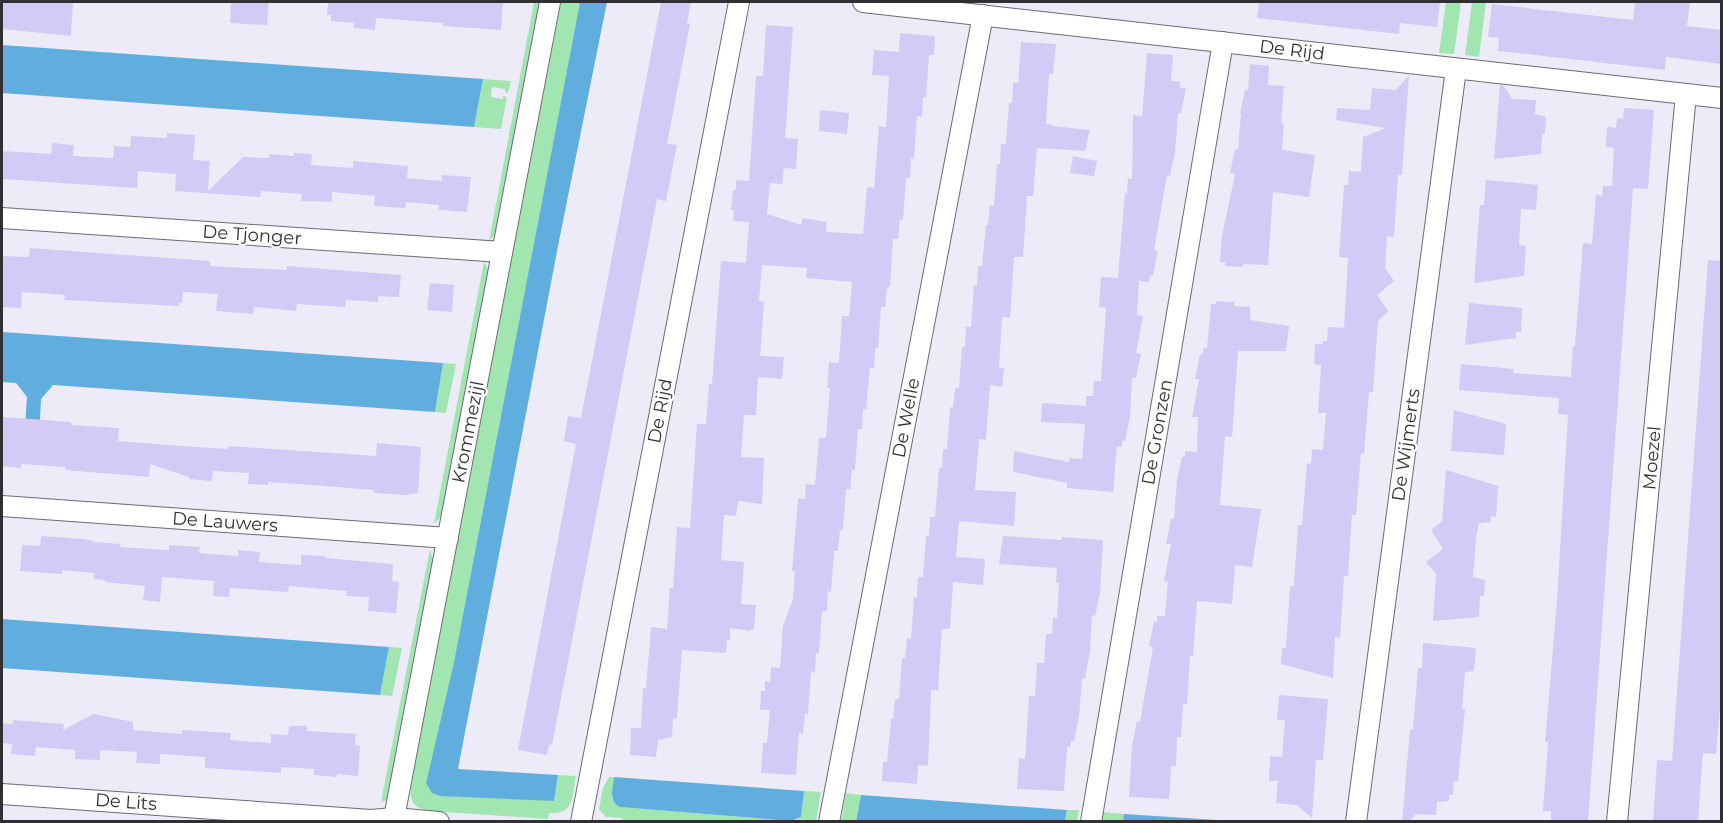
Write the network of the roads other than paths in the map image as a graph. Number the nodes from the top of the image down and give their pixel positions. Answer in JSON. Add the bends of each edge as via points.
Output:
{"nodes":[{"id":1,"x":550,"y":2,"type":"edge"},
{"id":2,"x":738,"y":2,"type":"edge"},
{"id":3,"x":863,"y":2,"type":"edge"},
{"id":4,"x":983,"y":15,"type":"junction"},
{"id":5,"x":1222,"y":42,"type":"junction"},
{"id":6,"x":1456,"y":69,"type":"junction"},
{"id":7,"x":1686,"y":94,"type":"junction"},
{"id":8,"x":1722,"y":98,"type":"edge"},
{"id":9,"x":2,"y":218,"type":"edge"},
{"id":10,"x":502,"y":252,"type":"junction"},
{"id":11,"x":2,"y":506,"type":"edge"},
{"id":12,"x":448,"y":538,"type":"junction"},
{"id":13,"x":2,"y":794,"type":"edge"},
{"id":14,"x":394,"y":818,"type":"junction"},
{"id":15,"x":438,"y":822,"type":"edge"},
{"id":16,"x":581,"y":822,"type":"edge"},
{"id":17,"x":829,"y":822,"type":"edge"},
{"id":18,"x":1091,"y":822,"type":"edge"},
{"id":19,"x":1356,"y":822,"type":"edge"},
{"id":20,"x":1617,"y":822,"type":"edge"}],
"edges":[{"from":1,"to":10,"type":"street","name":"Krommezijl"},
{"from":2,"to":16,"type":"street","name":"De Rijd"},
{"from":3,"to":4,"type":"street","name":"De Rijd"},
{"from":4,"to":5,"type":"street","name":"De Rijd"},
{"from":4,"to":17,"type":"street","name":"De Welle"},
{"from":5,"to":6,"type":"street","name":"De Rijd"},
{"from":5,"to":18,"type":"street","name":"De Gronzen"},
{"from":6,"to":7,"type":"street","name":"De Rijd"},
{"from":6,"to":19,"type":"street","name":"De Wijmerts"},
{"from":7,"to":8,"type":"street","name":"De Rijd"},
{"from":7,"to":20,"type":"street","name":"Moezel"},
{"from":9,"to":10,"type":"street","name":"De Tjonger"},
{"from":10,"to":12,"type":"street","name":"Krommezijl"},
{"from":11,"to":12,"type":"street","name":"De Lauwers"},
{"from":12,"to":14,"type":"street","name":"Krommezijl"},
{"from":13,"to":14,"type":"street","name":"De Lits","via":[[359,819]]},
{"from":14,"to":15,"type":"street"}]}
